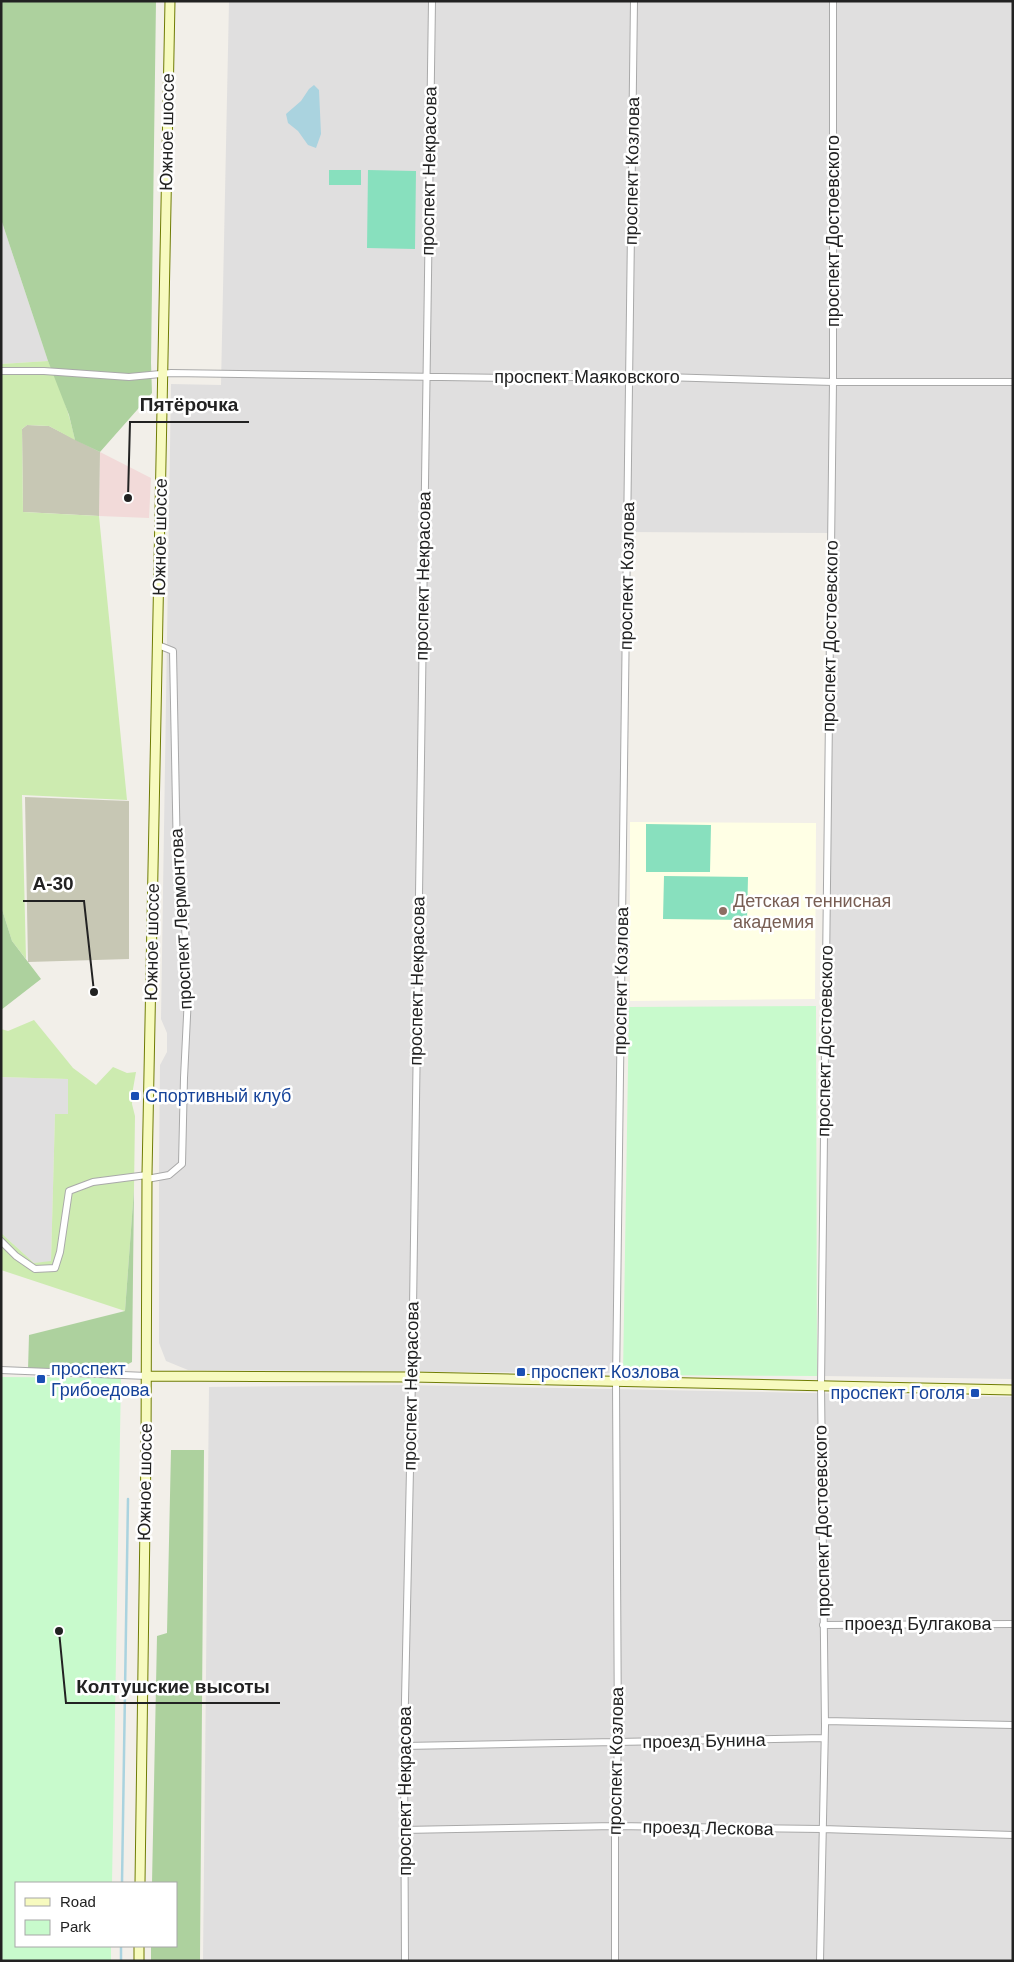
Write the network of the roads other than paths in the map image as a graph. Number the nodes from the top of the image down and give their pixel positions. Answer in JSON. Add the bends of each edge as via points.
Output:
{"nodes":[{"id":1,"x":170,"y":1,"type":"edge"},
{"id":2,"x":432,"y":1,"type":"edge"},
{"id":3,"x":634,"y":1,"type":"edge"},
{"id":4,"x":832,"y":1,"type":"edge"},
{"id":5,"x":1,"y":371,"type":"edge"},
{"id":6,"x":162,"y":374,"type":"junction"},
{"id":7,"x":426,"y":376,"type":"junction"},
{"id":8,"x":629,"y":376,"type":"junction"},
{"id":9,"x":833,"y":382,"type":"junction"},
{"id":10,"x":1013,"y":382,"type":"edge"},
{"id":11,"x":158,"y":645,"type":"junction"},
{"id":12,"x":147,"y":1177,"type":"junction"},
{"id":13,"x":1,"y":1241,"type":"edge"},
{"id":14,"x":1,"y":1370,"type":"edge"},
{"id":15,"x":146,"y":1376,"type":"junction"},
{"id":16,"x":412,"y":1377,"type":"junction"},
{"id":17,"x":616,"y":1382,"type":"junction"},
{"id":18,"x":821,"y":1386,"type":"junction"},
{"id":19,"x":1013,"y":1390,"type":"edge"},
{"id":20,"x":1013,"y":1624,"type":"edge"},
{"id":21,"x":823,"y":1625,"type":"junction"},
{"id":22,"x":825,"y":1721,"type":"junction"},
{"id":23,"x":1013,"y":1725,"type":"edge"},
{"id":24,"x":824,"y":1738,"type":"junction"},
{"id":25,"x":618,"y":1743,"type":"junction"},
{"id":26,"x":404,"y":1746,"type":"junction"},
{"id":27,"x":615,"y":1826,"type":"junction"},
{"id":28,"x":822,"y":1829,"type":"junction"},
{"id":29,"x":403,"y":1830,"type":"junction"},
{"id":30,"x":1013,"y":1835,"type":"edge"},
{"id":31,"x":140,"y":1882,"type":"edge"},
{"id":32,"x":139,"y":1947,"type":"edge"},
{"id":33,"x":139,"y":1961,"type":"edge"},
{"id":34,"x":405,"y":1961,"type":"edge"},
{"id":35,"x":615,"y":1961,"type":"edge"},
{"id":36,"x":820,"y":1961,"type":"edge"}],
"edges":[{"from":1,"to":6,"type":"street","name":"Южное шоссе"},
{"from":2,"to":7,"type":"street","name":"проспект Некрасова"},
{"from":3,"to":8,"type":"street","name":"проспект Козлова"},
{"from":4,"to":9,"type":"street","name":"проспект Достоевского"},
{"from":5,"to":6,"type":"street","name":"проспект Маяковского","via":[[129,377]]},
{"from":6,"to":7,"type":"street","name":"проспект Маяковского"},
{"from":6,"to":11,"type":"street","name":"Южное шоссе"},
{"from":7,"to":8,"type":"street","name":"проспект Маяковского"},
{"from":7,"to":16,"type":"street","name":"проспект Некрасова"},
{"from":8,"to":9,"type":"street","name":"проспект Маяковского"},
{"from":8,"to":17,"type":"street","name":"проспект Козлова"},
{"from":9,"to":10,"type":"street","name":"проспект Маяковского"},
{"from":9,"to":18,"type":"street","name":"проспект Достоевского"},
{"from":11,"to":12,"type":"street","name":"Южное шоссе"},
{"from":11,"to":12,"type":"street","name":"проспект Лермонтова","via":[[173,651],[176,859],[184,901],[188,996],[182,1164],[168,1175]]},
{"from":12,"to":13,"type":"street","via":[[93,1182],[69,1191],[55,1268],[34,1269]]},
{"from":12,"to":15,"type":"street","name":"Южное шоссе"},
{"from":14,"to":15,"type":"street"},
{"from":15,"to":16,"type":"street"},
{"from":15,"to":31,"type":"street","name":"Южное шоссе"},
{"from":16,"to":17,"type":"street"},
{"from":16,"to":26,"type":"street","name":"проспект Некрасова"},
{"from":17,"to":18,"type":"street"},
{"from":17,"to":25,"type":"street","name":"проспект Козлова"},
{"from":18,"to":19,"type":"street"},
{"from":18,"to":21,"type":"street","name":"проспект Достоевского"},
{"from":20,"to":21,"type":"street","name":"проезд Булгакова"},
{"from":21,"to":22,"type":"street","name":"проспект Достоевского"},
{"from":22,"to":23,"type":"street"},
{"from":22,"to":24,"type":"street","name":"проспект Достоевского"},
{"from":24,"to":25,"type":"street","name":"проезд Бунина"},
{"from":24,"to":28,"type":"street","name":"проспект Достоевского"},
{"from":25,"to":26,"type":"street","name":"проезд Бунина"},
{"from":25,"to":27,"type":"street","name":"проспект Козлова"},
{"from":26,"to":29,"type":"street","name":"проспект Некрасова"},
{"from":27,"to":28,"type":"street","name":"проезд Лескова"},
{"from":27,"to":29,"type":"street","name":"проезд Лескова"},
{"from":27,"to":35,"type":"street","name":"проспект Козлова"},
{"from":28,"to":30,"type":"street","name":"проезд Лескова"},
{"from":28,"to":36,"type":"street","name":"проспект Достоевского"},
{"from":29,"to":34,"type":"street","name":"проспект Некрасова"},
{"from":32,"to":33,"type":"street"}]}
